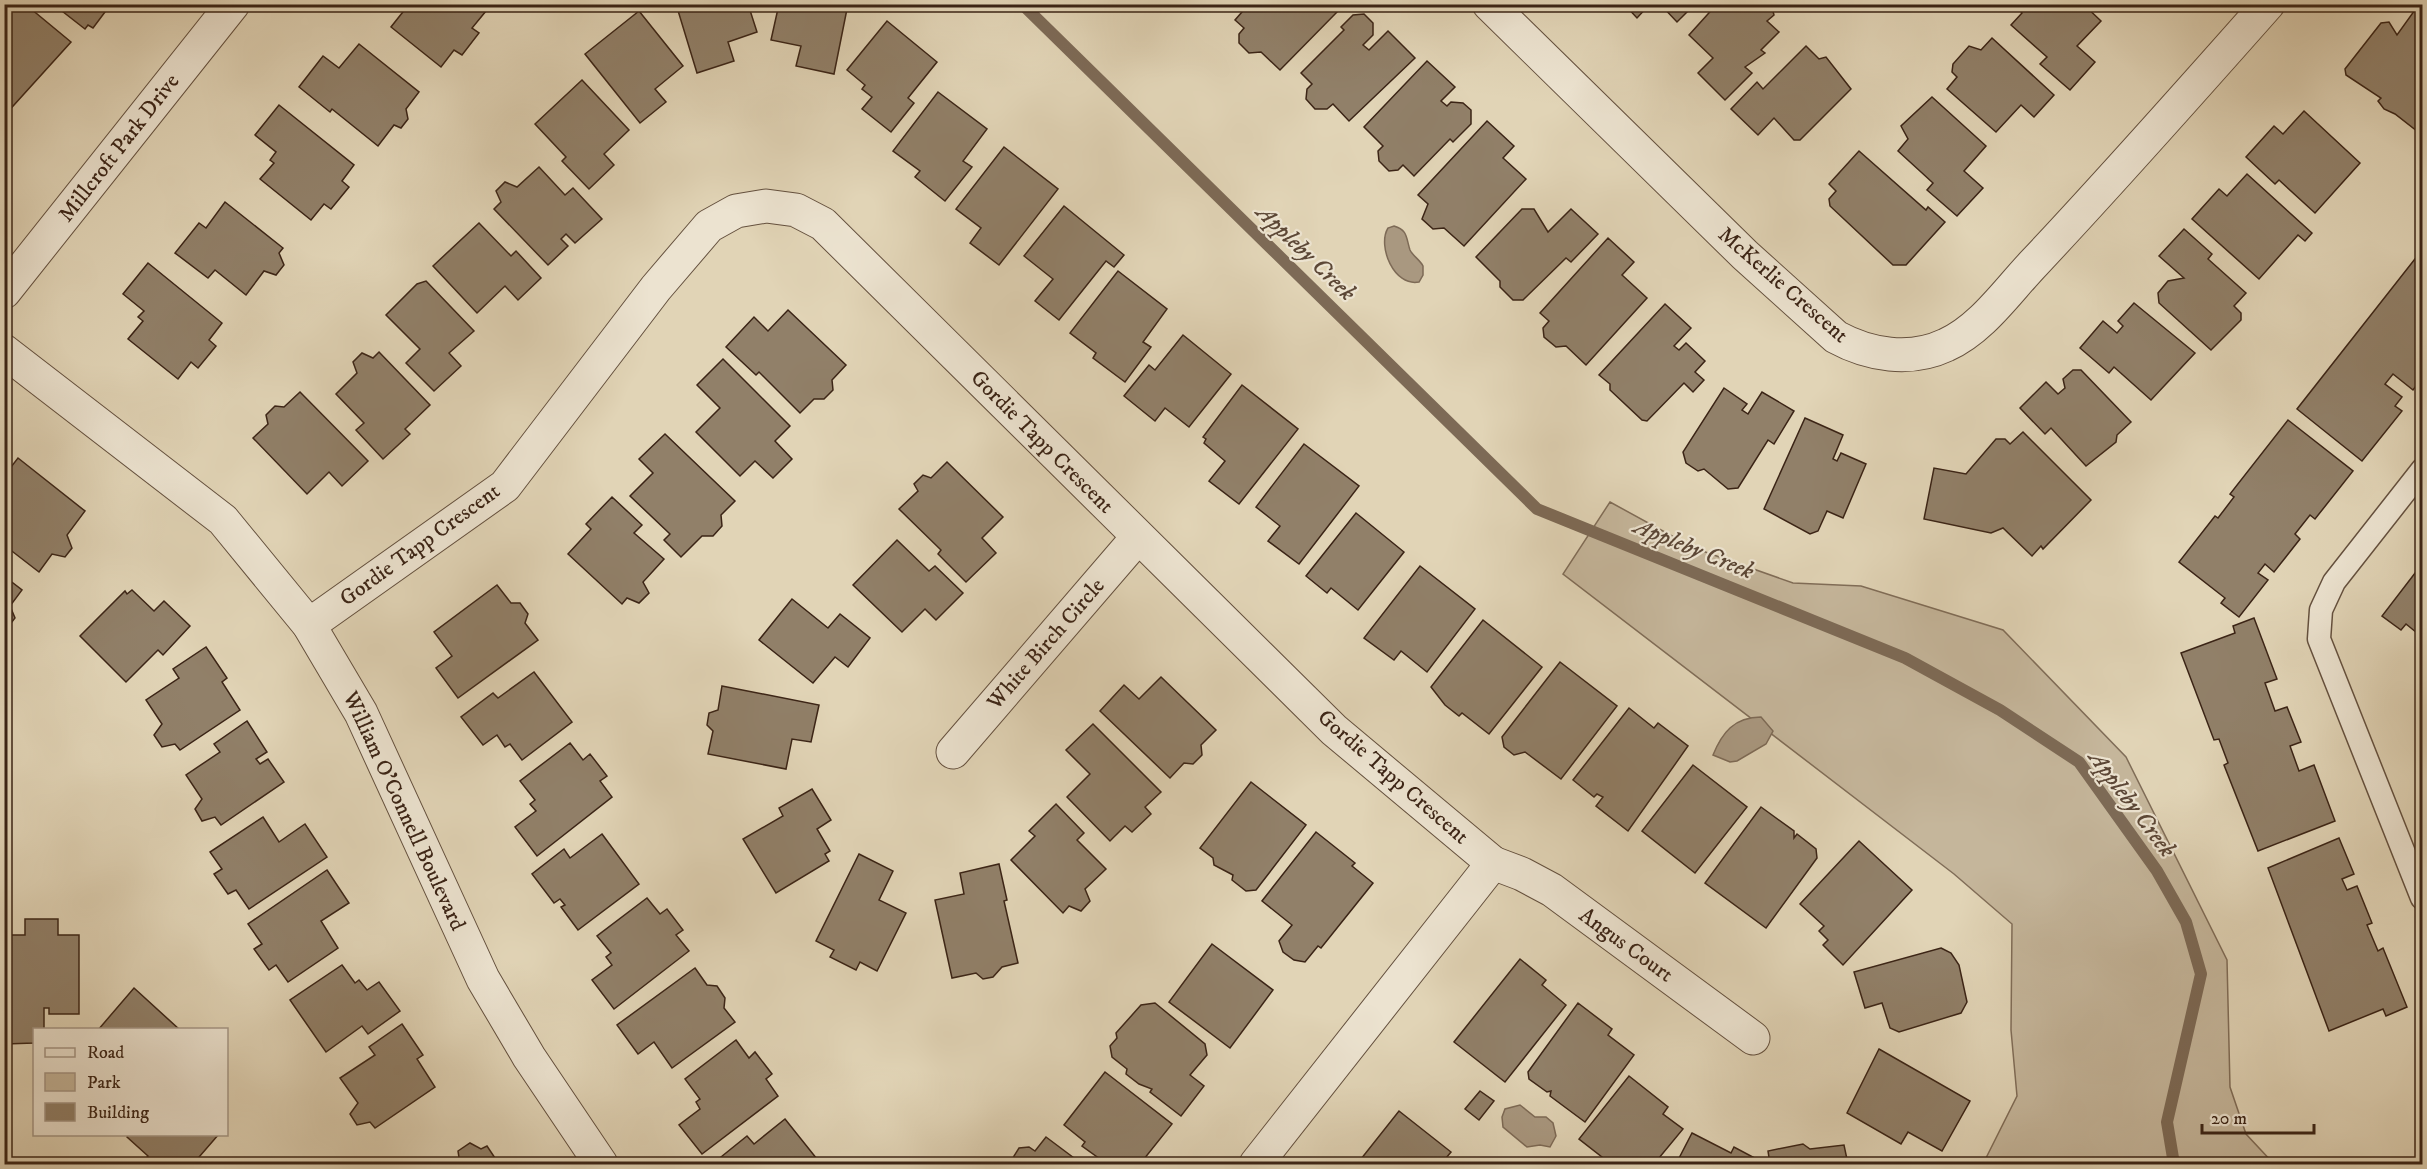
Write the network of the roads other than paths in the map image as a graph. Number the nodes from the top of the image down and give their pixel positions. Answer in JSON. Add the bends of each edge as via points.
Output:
{"nodes":[{"id":1,"x":233,"y":4,"type":"edge"},
{"id":2,"x":1489,"y":4,"type":"edge"},
{"id":3,"x":2268,"y":4,"type":"edge"},
{"id":4,"x":4,"y":292,"type":"edge"},
{"id":5,"x":4,"y":351,"type":"edge"},
{"id":6,"x":2422,"y":470,"type":"edge"},
{"id":7,"x":1138,"y":537,"type":"junction"},
{"id":8,"x":309,"y":625,"type":"junction"},
{"id":9,"x":953,"y":752,"type":"dead end"},
{"id":10,"x":1493,"y":863,"type":"junction"},
{"id":11,"x":2422,"y":898,"type":"edge"},
{"id":12,"x":1753,"y":1038,"type":"dead end"},
{"id":13,"x":601,"y":1164,"type":"edge"},
{"id":14,"x":1256,"y":1164,"type":"edge"}],
"edges":[{"from":1,"to":4,"type":"street","name":"Millcroft Park Drive"},
{"from":2,"to":3,"type":"street","name":"McKerlie Crescent","via":[[1745,255],[1836,337],[1875,353],[1898,354],[1922,353],[1943,346],[1973,328]]},
{"from":5,"to":8,"type":"street","name":"William O'Connell Boulevard","via":[[223,520]]},
{"from":6,"to":11,"type":"lane","via":[[2334,582],[2321,610],[2319,639]]},
{"from":7,"to":8,"type":"street","name":"Gordie Tapp Crescent","via":[[823,224],[796,210],[766,206],[736,211],[709,226],[656,288],[505,486]]},
{"from":7,"to":9,"type":"street","name":"White Birch Circle"},
{"from":7,"to":10,"type":"street","name":"Gordie Tapp Crescent","via":[[1334,730]]},
{"from":8,"to":13,"type":"street","name":"William O'Connell Boulevard","via":[[361,713],[483,979],[529,1057]]},
{"from":10,"to":12,"type":"street","name":"Angus Court","via":[[1552,890]]},
{"from":10,"to":14,"type":"street"}]}
